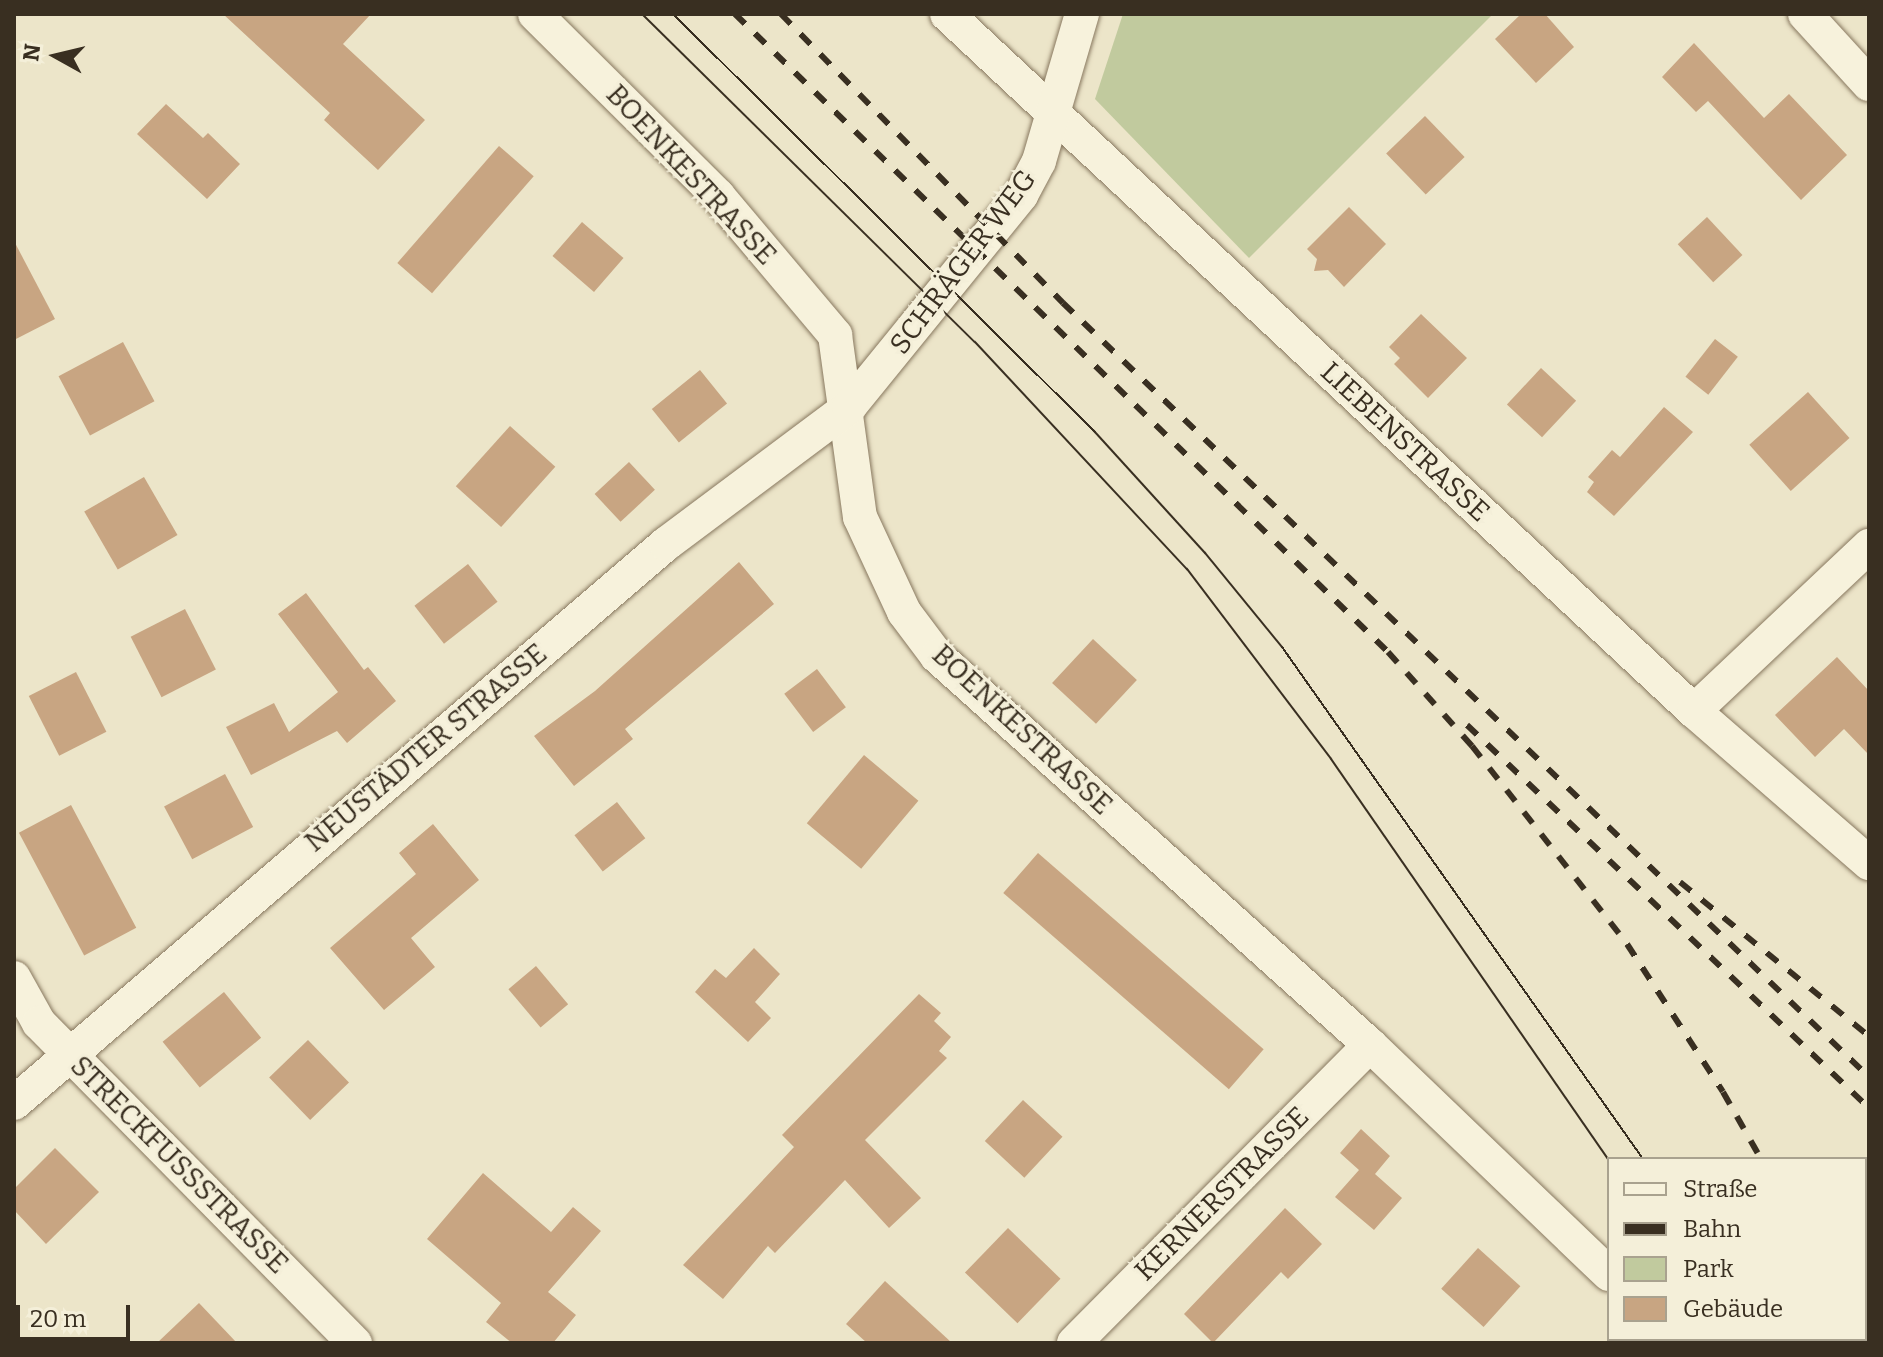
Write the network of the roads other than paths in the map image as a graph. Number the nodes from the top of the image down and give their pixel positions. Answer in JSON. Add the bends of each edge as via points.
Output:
{"nodes":[{"id":1,"x":535,"y":14,"type":"edge"},
{"id":2,"x":947,"y":14,"type":"edge"},
{"id":3,"x":1082,"y":14,"type":"edge"},
{"id":4,"x":1805,"y":14,"type":"edge"},
{"id":5,"x":1869,"y":84,"type":"edge"},
{"id":6,"x":1051,"y":108,"type":"junction"},
{"id":7,"x":849,"y":407,"type":"junction"},
{"id":8,"x":1869,"y":546,"type":"edge"},
{"id":9,"x":1694,"y":711,"type":"junction"},
{"id":10,"x":1869,"y":863,"type":"edge"},
{"id":11,"x":14,"y":978,"type":"edge"},
{"id":12,"x":1370,"y":1045,"type":"junction"},
{"id":13,"x":67,"y":1052,"type":"junction"},
{"id":14,"x":14,"y":1103,"type":"edge"},
{"id":15,"x":1607,"y":1272,"type":"edge"},
{"id":16,"x":355,"y":1343,"type":"edge"},
{"id":17,"x":1074,"y":1343,"type":"edge"}],
"edges":[{"from":1,"to":7,"type":"street","name":"BOENKESTRASSE","via":[[718,196],[835,335]]},
{"from":2,"to":6,"type":"street","name":"LIEBENSTRASSE"},
{"from":3,"to":6,"type":"street","name":"SCHRÄGER WEG"},
{"from":4,"to":5,"type":"street"},
{"from":6,"to":7,"type":"street","name":"SCHRÄGER WEG","via":[[1039,161],[1021,195]]},
{"from":6,"to":9,"type":"street","name":"LIEBENSTRASSE"},
{"from":7,"to":12,"type":"street","name":"BOENKESTRASSE","via":[[860,517],[904,612],[937,656]]},
{"from":7,"to":13,"type":"street","name":"NEUSTÄDTER STRASSE","via":[[666,544]]},
{"from":8,"to":9,"type":"street"},
{"from":9,"to":10,"type":"street","name":"LIEBENSTRASSE"},
{"from":11,"to":13,"type":"street","name":"STRECKFUSSSTRASSE","via":[[39,1023]]},
{"from":12,"to":15,"type":"street","name":"BOENKESTRASSE"},
{"from":12,"to":17,"type":"street","name":"KERNERSTRASSE"},
{"from":13,"to":14,"type":"street","name":"NEUSTÄDTER STRASSE"},
{"from":13,"to":16,"type":"street","name":"STRECKFUSSSTRASSE"}]}
